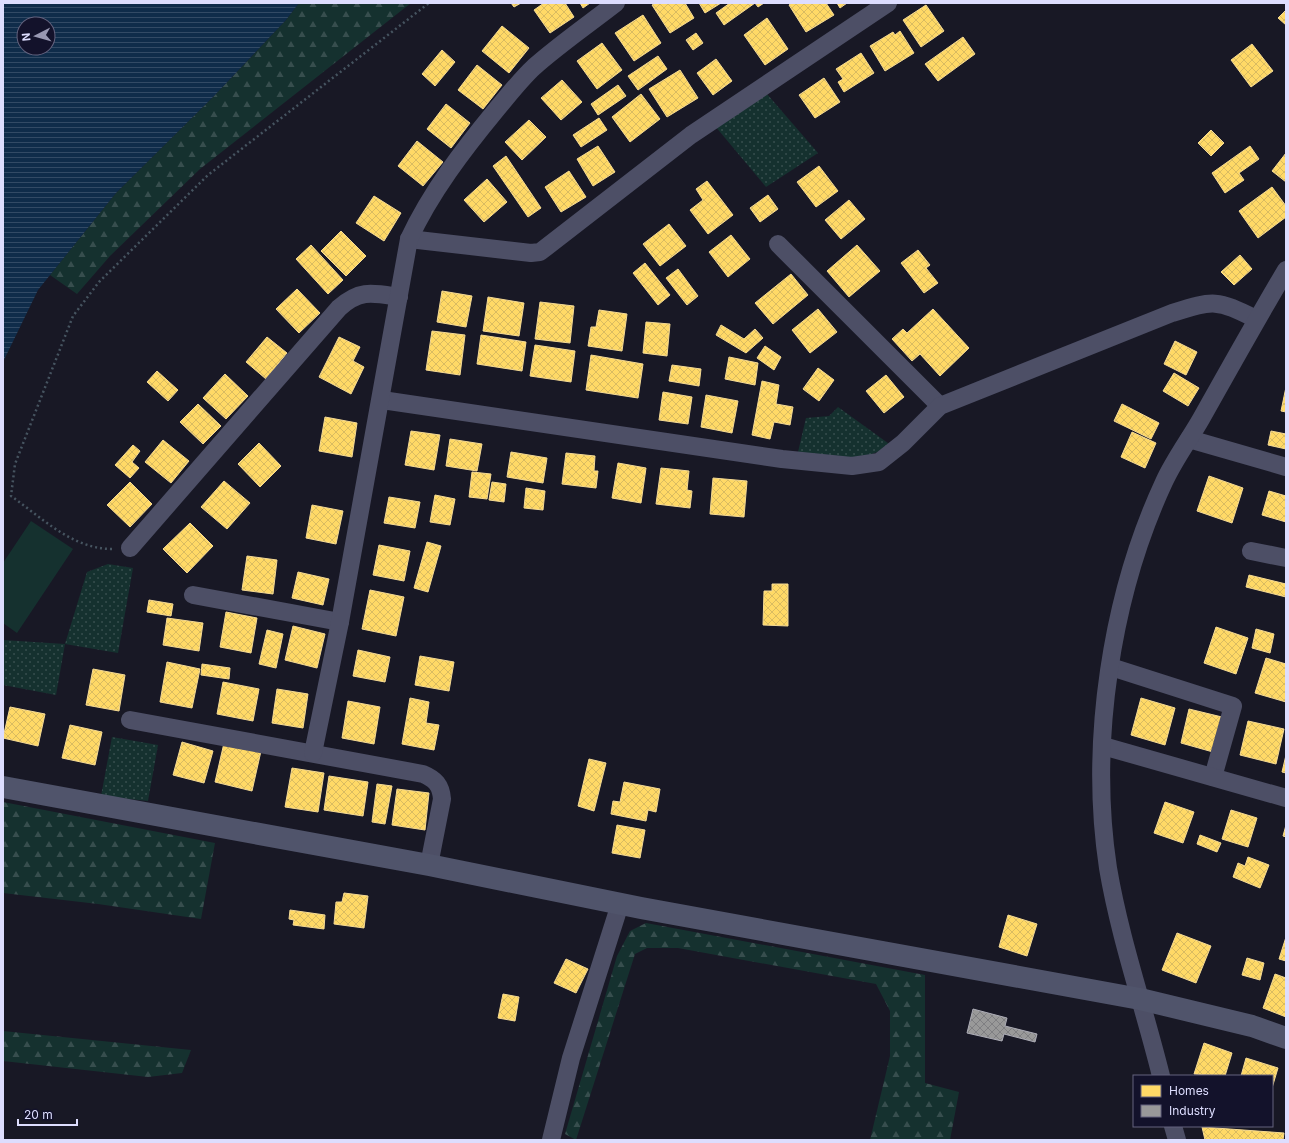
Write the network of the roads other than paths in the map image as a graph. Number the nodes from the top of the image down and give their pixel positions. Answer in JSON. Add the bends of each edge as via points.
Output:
{"nodes":[{"id":1,"x":616,"y":3,"type":"edge"},
{"id":2,"x":888,"y":3,"type":"edge"},
{"id":3,"x":409,"y":239,"type":"junction"},
{"id":4,"x":778,"y":244,"type":"dead end"},
{"id":5,"x":1286,"y":270,"type":"edge"},
{"id":6,"x":399,"y":297,"type":"junction"},
{"id":7,"x":1256,"y":319,"type":"junction"},
{"id":8,"x":382,"y":400,"type":"junction"},
{"id":9,"x":940,"y":406,"type":"junction"},
{"id":10,"x":1189,"y":439,"type":"junction"},
{"id":11,"x":1286,"y":467,"type":"edge"},
{"id":12,"x":130,"y":548,"type":"road end"},
{"id":13,"x":1251,"y":551,"type":"dead end"},
{"id":14,"x":1286,"y":558,"type":"edge"},
{"id":15,"x":193,"y":595,"type":"dead end"},
{"id":16,"x":340,"y":622,"type":"junction"},
{"id":17,"x":1111,"y":667,"type":"junction"},
{"id":18,"x":130,"y":720,"type":"dead end"},
{"id":19,"x":1102,"y":746,"type":"junction"},
{"id":20,"x":313,"y":753,"type":"junction"},
{"id":21,"x":1214,"y":776,"type":"junction"},
{"id":22,"x":3,"y":787,"type":"edge"},
{"id":23,"x":1286,"y":798,"type":"edge"},
{"id":24,"x":430,"y":865,"type":"junction"},
{"id":25,"x":620,"y":904,"type":"junction"},
{"id":26,"x":1140,"y":999,"type":"junction"},
{"id":27,"x":1286,"y":1038,"type":"edge"},
{"id":28,"x":1161,"y":1075,"type":"edge"},
{"id":29,"x":1173,"y":1127,"type":"edge"},
{"id":30,"x":551,"y":1140,"type":"edge"},
{"id":31,"x":1177,"y":1140,"type":"edge"}],
"edges":[{"from":1,"to":3,"type":"street","via":[[534,68],[509,95],[474,136],[441,183]]},
{"from":2,"to":3,"type":"street","via":[[691,135],[540,252]]},
{"from":3,"to":6,"type":"street"},
{"from":4,"to":9,"type":"street"},
{"from":5,"to":7,"type":"street"},
{"from":6,"to":8,"type":"street"},
{"from":6,"to":12,"type":"street","via":[[363,294],[355,296],[339,308]]},
{"from":7,"to":9,"type":"street","via":[[1220,303],[1202,304],[1172,313]]},
{"from":7,"to":10,"type":"street"},
{"from":8,"to":9,"type":"street","via":[[782,459],[852,466],[872,464],[886,458]]},
{"from":8,"to":16,"type":"street"},
{"from":10,"to":11,"type":"street"},
{"from":10,"to":17,"type":"street","via":[[1164,481],[1141,542],[1120,606]]},
{"from":13,"to":14,"type":"street"},
{"from":15,"to":16,"type":"street"},
{"from":16,"to":20,"type":"street"},
{"from":17,"to":19,"type":"street","via":[[1106,689]]},
{"from":17,"to":21,"type":"street","via":[[1233,706]]},
{"from":18,"to":20,"type":"street"},
{"from":19,"to":21,"type":"street"},
{"from":19,"to":26,"type":"street","via":[[1101,796],[1108,868]]},
{"from":20,"to":24,"type":"street","via":[[422,774],[437,782],[442,799]]},
{"from":21,"to":23,"type":"street"},
{"from":22,"to":24,"type":"street"},
{"from":24,"to":25,"type":"street"},
{"from":25,"to":26,"type":"street"},
{"from":25,"to":30,"type":"street","via":[[571,1058]]},
{"from":26,"to":27,"type":"street","via":[[1252,1026]]},
{"from":26,"to":28,"type":"street"},
{"from":29,"to":31,"type":"street"}]}
